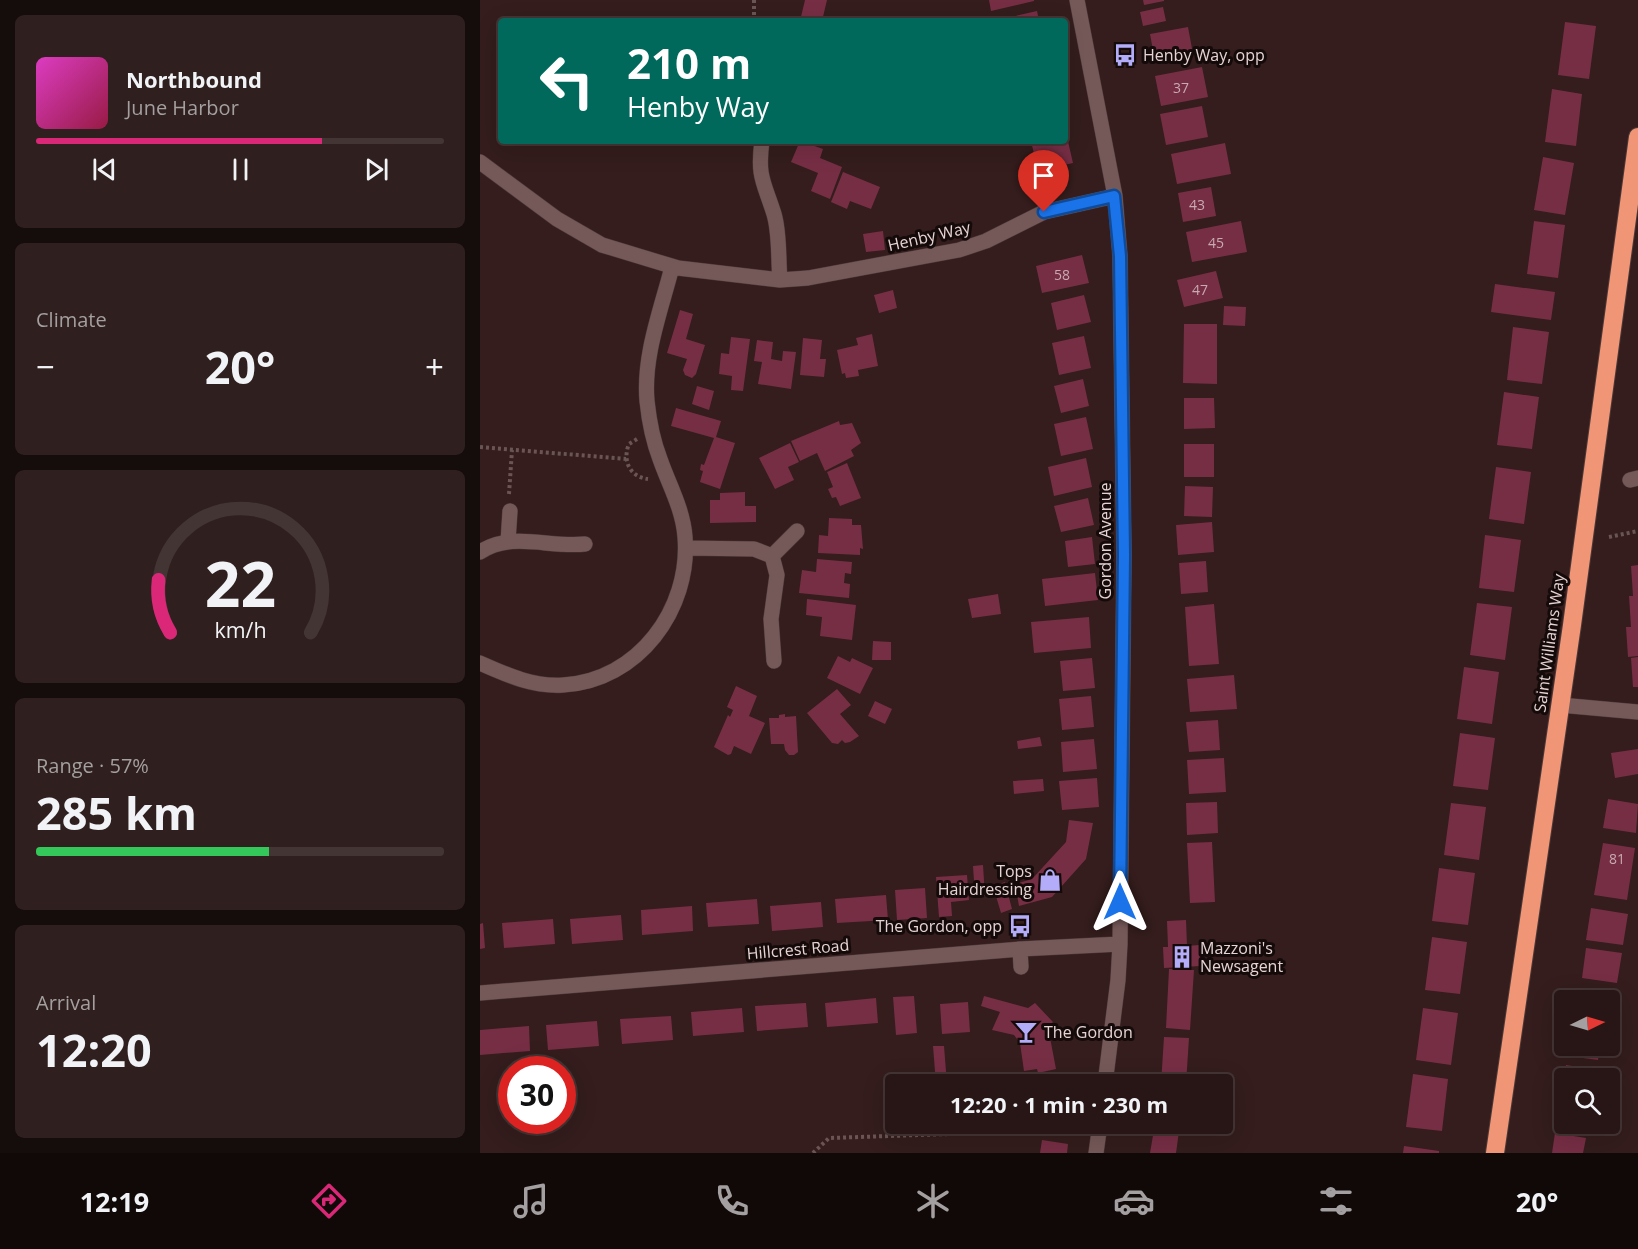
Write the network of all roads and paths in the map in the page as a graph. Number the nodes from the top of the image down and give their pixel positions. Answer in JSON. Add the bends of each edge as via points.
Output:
{"nodes":[{"id":1,"x":753,"y":0,"type":"edge"},
{"id":2,"x":1077,"y":0,"type":"edge"},
{"id":3,"x":754,"y":18,"type":"edge"},
{"id":4,"x":762,"y":144,"type":"edge"},
{"id":5,"x":1637,"y":147,"type":"edge"},
{"id":6,"x":480,"y":162,"type":"edge"},
{"id":7,"x":1114,"y":196,"type":"junction"},
{"id":8,"x":672,"y":267,"type":"junction"},
{"id":9,"x":780,"y":280,"type":"junction"},
{"id":10,"x":480,"y":447,"type":"edge"},
{"id":11,"x":512,"y":450,"type":"junction"},
{"id":12,"x":626,"y":459,"type":"dead end"},
{"id":13,"x":510,"y":511,"type":"joint"},
{"id":14,"x":797,"y":531,"type":"dead end"},
{"id":15,"x":1638,"y":531,"type":"edge"},
{"id":16,"x":1609,"y":537,"type":"dead end"},
{"id":17,"x":508,"y":541,"type":"junction"},
{"id":18,"x":578,"y":545,"type":"dead end"},
{"id":19,"x":686,"y":548,"type":"junction"},
{"id":20,"x":480,"y":552,"type":"edge"},
{"id":21,"x":772,"y":556,"type":"junction"},
{"id":22,"x":774,"y":661,"type":"dead end"},
{"id":23,"x":480,"y":663,"type":"edge"},
{"id":24,"x":1560,"y":705,"type":"junction"},
{"id":25,"x":1638,"y":712,"type":"edge"},
{"id":26,"x":1120,"y":944,"type":"junction"},
{"id":27,"x":1020,"y":949,"type":"junction"},
{"id":28,"x":1021,"y":967,"type":"dead end"},
{"id":29,"x":480,"y":993,"type":"edge"},
{"id":30,"x":1106,"y":1074,"type":"edge"},
{"id":31,"x":951,"y":1134,"type":"edge"},
{"id":32,"x":1099,"y":1134,"type":"edge"},
{"id":33,"x":813,"y":1153,"type":"edge"},
{"id":34,"x":1096,"y":1153,"type":"edge"},
{"id":35,"x":1495,"y":1153,"type":"edge"}],
"edges":[{"from":1,"to":3,"type":"path"},
{"from":2,"to":7,"type":"street","name":"Gordon Avenue"},
{"from":4,"to":9,"type":"street","via":[[759,165],[775,215]]},
{"from":5,"to":24,"type":"highway","name":"Saint Williams Way"},
{"from":6,"to":8,"type":"street","name":"Henby Way","via":[[557,219],[602,245]]},
{"from":7,"to":9,"type":"street","name":"Henby Way","via":[[1044,212],[959,250]]},
{"from":7,"to":26,"type":"street","name":"Gordon Avenue","via":[[1120,256],[1124,555]]},
{"from":8,"to":9,"type":"street","name":"Henby Way"},
{"from":8,"to":19,"type":"street","via":[[650,355],[647,400],[659,457],[679,504]]},
{"from":10,"to":11,"type":"path"},
{"from":11,"to":12,"type":"path"},
{"from":11,"to":13,"type":"path"},
{"from":13,"to":17,"type":"street"},
{"from":14,"to":21,"type":"street"},
{"from":15,"to":16,"type":"path"},
{"from":17,"to":18,"type":"street"},
{"from":17,"to":20,"type":"street","via":[[495,542]]},
{"from":19,"to":21,"type":"street","via":[[754,549]]},
{"from":19,"to":23,"type":"street","via":[[682,585],[670,615],[650,644],[628,663],[593,680],[563,686],[534,684]]},
{"from":21,"to":22,"type":"street","via":[[777,575],[771,619]]},
{"from":24,"to":25,"type":"street"},
{"from":24,"to":35,"type":"highway","name":"Saint Williams Way"},
{"from":26,"to":27,"type":"street","name":"Hillcrest Road"},
{"from":26,"to":30,"type":"street","name":"Gordon Avenue"},
{"from":27,"to":28,"type":"street"},
{"from":27,"to":29,"type":"street","name":"Hillcrest Road"},
{"from":31,"to":33,"type":"path","via":[[829,1138]]},
{"from":32,"to":34,"type":"street"}]}
